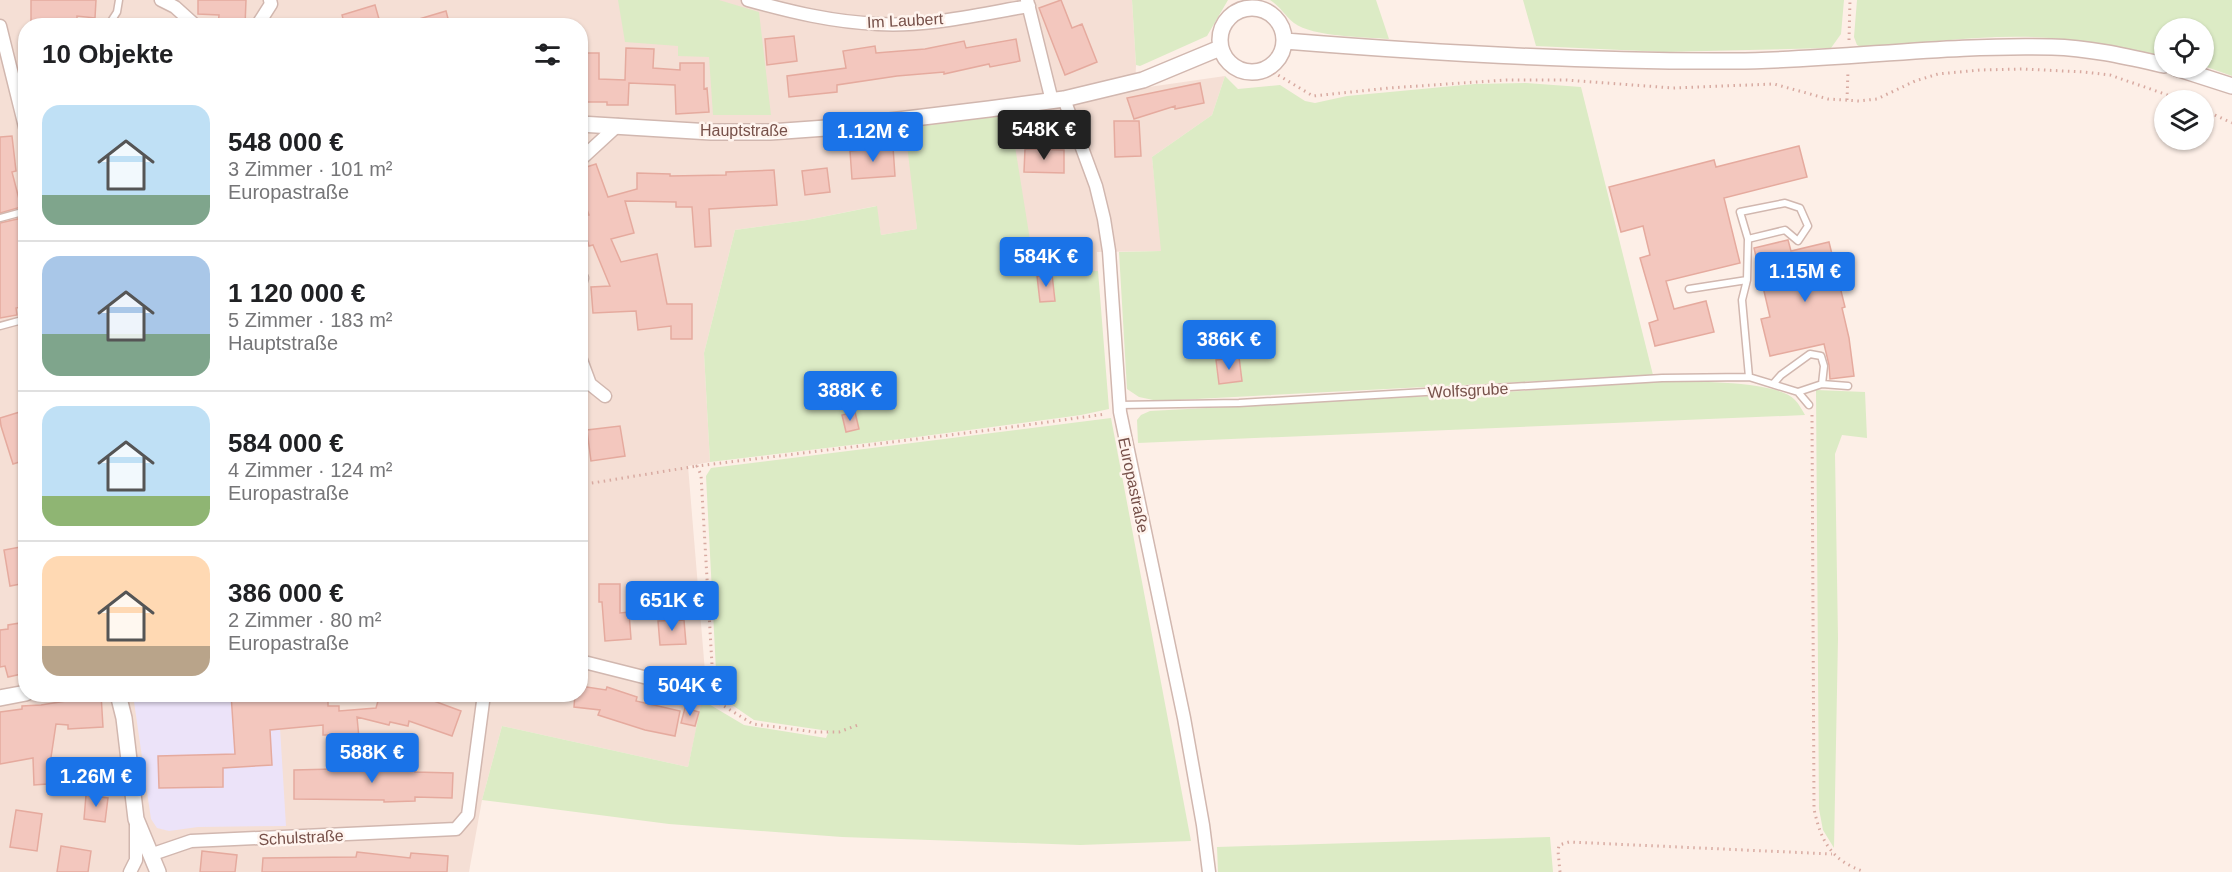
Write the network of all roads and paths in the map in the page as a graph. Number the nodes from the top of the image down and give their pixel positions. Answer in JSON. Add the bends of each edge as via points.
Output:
{"nodes":[{"id":1,"x":119,"y":0,"type":"edge"},
{"id":2,"x":161,"y":0,"type":"edge"},
{"id":3,"x":270,"y":0,"type":"edge"},
{"id":4,"x":748,"y":0,"type":"edge"},
{"id":5,"x":1850,"y":0,"type":"edge"},
{"id":6,"x":177,"y":3,"type":"edge"},
{"id":7,"x":1028,"y":3,"type":"edge"},
{"id":8,"x":1246,"y":4,"type":"edge"},
{"id":9,"x":113,"y":18,"type":"edge"},
{"id":10,"x":189,"y":18,"type":"edge"},
{"id":11,"x":262,"y":18,"type":"edge"},
{"id":12,"x":0,"y":26,"type":"edge"},
{"id":13,"x":1285,"y":40,"type":"junction"},
{"id":14,"x":1220,"y":48,"type":"junction"},
{"id":15,"x":1848,"y":56,"type":"junction"},
{"id":16,"x":2154,"y":63,"type":"edge"},
{"id":17,"x":1268,"y":69,"type":"junction"},
{"id":18,"x":2207,"y":78,"type":"edge"},
{"id":19,"x":2232,"y":86,"type":"edge"},
{"id":20,"x":2154,"y":90,"type":"edge"},
{"id":21,"x":18,"y":99,"type":"edge"},
{"id":22,"x":1058,"y":100,"type":"junction"},
{"id":23,"x":1847,"y":100,"type":"junction"},
{"id":24,"x":2214,"y":115,"type":"edge"},
{"id":25,"x":2232,"y":123,"type":"edge"},
{"id":26,"x":588,"y":124,"type":"edge"},
{"id":27,"x":618,"y":125,"type":"junction"},
{"id":28,"x":588,"y":153,"type":"edge"},
{"id":29,"x":18,"y":213,"type":"edge"},
{"id":30,"x":0,"y":218,"type":"edge"},
{"id":31,"x":1748,"y":239,"type":"junction"},
{"id":32,"x":1747,"y":280,"type":"junction"},
{"id":33,"x":1689,"y":289,"type":"dead end"},
{"id":34,"x":18,"y":321,"type":"edge"},
{"id":35,"x":0,"y":326,"type":"edge"},
{"id":36,"x":1749,"y":377,"type":"junction"},
{"id":37,"x":588,"y":379,"type":"edge"},
{"id":38,"x":1773,"y":384,"type":"junction"},
{"id":39,"x":1822,"y":384,"type":"junction"},
{"id":40,"x":1848,"y":386,"type":"dead end"},
{"id":41,"x":1798,"y":392,"type":"junction"},
{"id":42,"x":605,"y":396,"type":"dead end"},
{"id":43,"x":1809,"y":405,"type":"joint"},
{"id":44,"x":1119,"y":408,"type":"junction"},
{"id":45,"x":697,"y":466,"type":"junction"},
{"id":46,"x":588,"y":484,"type":"edge"},
{"id":47,"x":588,"y":663,"type":"edge"},
{"id":48,"x":703,"y":692,"type":"junction"},
{"id":49,"x":18,"y":695,"type":"edge"},
{"id":50,"x":0,"y":698,"type":"edge"},
{"id":51,"x":120,"y":702,"type":"edge"},
{"id":52,"x":483,"y":702,"type":"edge"},
{"id":53,"x":858,"y":725,"type":"dead end"},
{"id":54,"x":136,"y":819,"type":"junction"},
{"id":55,"x":1833,"y":854,"type":"junction"},
{"id":56,"x":150,"y":855,"type":"junction"},
{"id":57,"x":130,"y":872,"type":"edge"},
{"id":58,"x":158,"y":872,"type":"edge"},
{"id":59,"x":1209,"y":872,"type":"edge"},
{"id":60,"x":1560,"y":872,"type":"edge"},
{"id":61,"x":1865,"y":872,"type":"edge"}],
"edges":[{"from":1,"to":9,"type":"lane"},
{"from":2,"to":6,"type":"street"},
{"from":3,"to":11,"type":"street"},
{"from":4,"to":7,"type":"street","name":"Im Laubert","via":[[815,18],[880,24],[928,21]]},
{"from":5,"to":15,"type":"path"},
{"from":6,"to":10,"type":"street"},
{"from":7,"to":22,"type":"street","name":"Europastraße"},
{"from":8,"to":13,"type":"street","via":[[1274,15]]},
{"from":8,"to":14,"type":"street","via":[[1225,22]]},
{"from":12,"to":21,"type":"street"},
{"from":13,"to":15,"type":"street","via":[[1396,50],[1624,59],[1736,61]]},
{"from":13,"to":17,"type":"street","via":[[1283,52]]},
{"from":14,"to":17,"type":"street","via":[[1227,61],[1239,70],[1254,73]]},
{"from":14,"to":22,"type":"street","name":"Hauptstraße","via":[[1143,80]]},
{"from":15,"to":16,"type":"street","via":[[2054,47]]},
{"from":15,"to":23,"type":"path"},
{"from":17,"to":23,"type":"path","via":[[1313,96],[1482,81],[1546,80],[1673,88],[1774,84],[1828,99]]},
{"from":18,"to":19,"type":"street"},
{"from":20,"to":23,"type":"path","via":[[2110,75],[1980,70],[1938,74],[1877,99]]},
{"from":22,"to":27,"type":"street","name":"Hauptstraße","via":[[770,132]]},
{"from":22,"to":44,"type":"street","name":"Europastraße","via":[[1092,176],[1104,219]]},
{"from":24,"to":25,"type":"path"},
{"from":26,"to":27,"type":"street","name":"Hauptstraße"},
{"from":27,"to":28,"type":"street"},
{"from":29,"to":30,"type":"lane"},
{"from":31,"to":31,"type":"lane","via":[[1785,230],[1798,241],[1808,226],[1800,208],[1785,203],[1740,212]]},
{"from":31,"to":32,"type":"lane"},
{"from":32,"to":33,"type":"lane"},
{"from":32,"to":36,"type":"lane","via":[[1742,300]]},
{"from":34,"to":35,"type":"lane"},
{"from":36,"to":38,"type":"lane","name":"Wolfsgrube"},
{"from":36,"to":44,"type":"lane","name":"Wolfsgrube","via":[[1662,378]]},
{"from":37,"to":42,"type":"street"},
{"from":38,"to":39,"type":"lane","via":[[1810,354],[1821,356]]},
{"from":38,"to":41,"type":"lane","name":"Wolfsgrube"},
{"from":39,"to":40,"type":"lane"},
{"from":39,"to":41,"type":"lane"},
{"from":41,"to":43,"type":"lane"},
{"from":43,"to":55,"type":"path","via":[[1813,423],[1814,809],[1819,833]]},
{"from":44,"to":45,"type":"path","via":[[990,430]]},
{"from":44,"to":59,"type":"street","name":"Europastraße","via":[[1184,718]]},
{"from":45,"to":46,"type":"path"},
{"from":45,"to":48,"type":"path","via":[[701,475],[714,686]]},
{"from":47,"to":48,"type":"street"},
{"from":48,"to":53,"type":"path","via":[[753,724],[815,732],[839,732]]},
{"from":49,"to":50,"type":"street"},
{"from":51,"to":54,"type":"street"},
{"from":52,"to":56,"type":"street","name":"Schulstraße","via":[[468,815],[456,829],[191,841]]},
{"from":54,"to":56,"type":"street"},
{"from":54,"to":57,"type":"street","via":[[136,860]]},
{"from":55,"to":60,"type":"path","via":[[1569,842],[1559,845]]},
{"from":55,"to":61,"type":"path"},
{"from":56,"to":58,"type":"street"}]}
